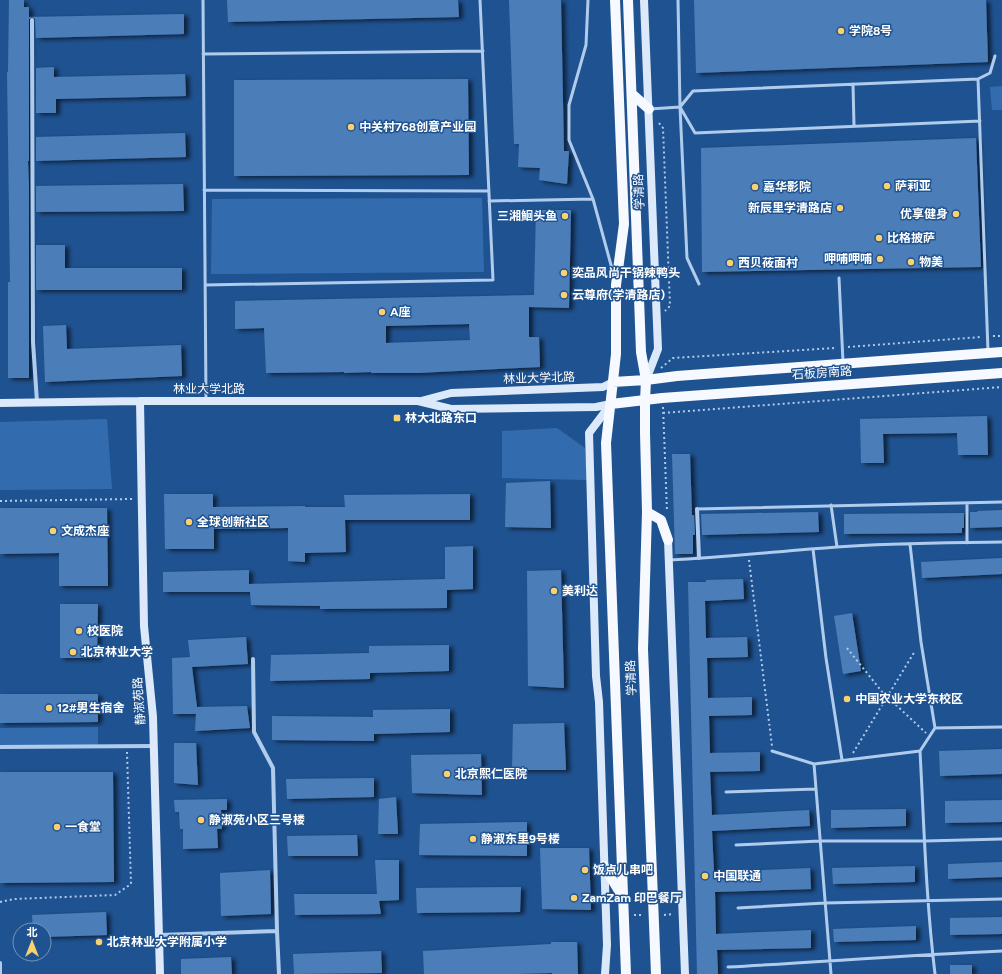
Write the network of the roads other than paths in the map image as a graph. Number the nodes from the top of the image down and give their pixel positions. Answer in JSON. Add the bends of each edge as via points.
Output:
{"nodes":[{"id":1,"x":203,"y":0,"type":"edge"},
{"id":2,"x":480,"y":0,"type":"edge"},
{"id":3,"x":588,"y":0,"type":"edge"},
{"id":4,"x":615,"y":0,"type":"edge"},
{"id":5,"x":628,"y":0,"type":"edge"},
{"id":6,"x":644,"y":0,"type":"edge"},
{"id":7,"x":678,"y":0,"type":"edge"},
{"id":8,"x":32,"y":20,"type":"dead end"},
{"id":9,"x":483,"y":51,"type":"junction"},
{"id":10,"x":203,"y":54,"type":"junction"},
{"id":11,"x":995,"y":56,"type":"dead end"},
{"id":12,"x":978,"y":79,"type":"junction"},
{"id":13,"x":853,"y":84,"type":"junction"},
{"id":14,"x":632,"y":94,"type":"junction"},
{"id":15,"x":680,"y":107,"type":"junction"},
{"id":16,"x":649,"y":109,"type":"junction"},
{"id":17,"x":980,"y":121,"type":"junction"},
{"id":18,"x":854,"y":126,"type":"junction"},
{"id":19,"x":204,"y":190,"type":"junction"},
{"id":20,"x":489,"y":191,"type":"junction"},
{"id":21,"x":593,"y":199,"type":"junction"},
{"id":22,"x":489,"y":201,"type":"junction"},
{"id":23,"x":839,"y":278,"type":"dead end"},
{"id":24,"x":699,"y":284,"type":"dead end"},
{"id":25,"x":205,"y":285,"type":"junction"},
{"id":26,"x":616,"y":285,"type":"junction"},
{"id":27,"x":1002,"y":352,"type":"edge"},
{"id":28,"x":988,"y":353,"type":"junction"},
{"id":29,"x":843,"y":364,"type":"junction"},
{"id":30,"x":1002,"y":373,"type":"edge"},
{"id":31,"x":646,"y":380,"type":"junction"},
{"id":32,"x":613,"y":382,"type":"junction"},
{"id":33,"x":140,"y":401,"type":"junction"},
{"id":34,"x":206,"y":401,"type":"junction"},
{"id":35,"x":418,"y":401,"type":"junction"},
{"id":36,"x":645,"y":401,"type":"junction"},
{"id":37,"x":37,"y":403,"type":"junction"},
{"id":38,"x":0,"y":404,"type":"edge"},
{"id":39,"x":611,"y":404,"type":"junction"},
{"id":40,"x":1002,"y":502,"type":"edge"},
{"id":41,"x":967,"y":503,"type":"junction"},
{"id":42,"x":831,"y":505,"type":"junction"},
{"id":43,"x":697,"y":509,"type":"joint"},
{"id":44,"x":647,"y":512,"type":"junction"},
{"id":45,"x":668,"y":540,"type":"joint"},
{"id":46,"x":1002,"y":542,"type":"edge"},
{"id":47,"x":968,"y":543,"type":"junction"},
{"id":48,"x":910,"y":544,"type":"junction"},
{"id":49,"x":837,"y":547,"type":"junction"},
{"id":50,"x":814,"y":549,"type":"junction"},
{"id":51,"x":699,"y":558,"type":"junction"},
{"id":52,"x":668,"y":560,"type":"junction"},
{"id":53,"x":253,"y":659,"type":"dead end"},
{"id":54,"x":1002,"y":727,"type":"edge"},
{"id":55,"x":935,"y":728,"type":"junction"},
{"id":56,"x":154,"y":746,"type":"junction"},
{"id":57,"x":0,"y":747,"type":"edge"},
{"id":58,"x":920,"y":750,"type":"junction"},
{"id":59,"x":772,"y":751,"type":"road end"},
{"id":60,"x":842,"y":760,"type":"junction"},
{"id":61,"x":814,"y":764,"type":"junction"},
{"id":62,"x":816,"y":789,"type":"junction"},
{"id":63,"x":726,"y":792,"type":"dead end"},
{"id":64,"x":1002,"y":838,"type":"edge"},
{"id":65,"x":820,"y":841,"type":"junction"},
{"id":66,"x":925,"y":841,"type":"junction"},
{"id":67,"x":736,"y":845,"type":"dead end"},
{"id":68,"x":604,"y":866,"type":"junction"},
{"id":69,"x":623,"y":898,"type":"junction"},
{"id":70,"x":1002,"y":899,"type":"edge"},
{"id":71,"x":928,"y":901,"type":"junction"},
{"id":72,"x":825,"y":903,"type":"junction"},
{"id":73,"x":738,"y":908,"type":"dead end"},
{"id":74,"x":276,"y":931,"type":"junction"},
{"id":75,"x":159,"y":935,"type":"junction"},
{"id":76,"x":1002,"y":951,"type":"edge"},
{"id":77,"x":933,"y":954,"type":"junction"},
{"id":78,"x":830,"y":961,"type":"junction"},
{"id":79,"x":0,"y":963,"type":"edge"},
{"id":80,"x":728,"y":967,"type":"dead end"},
{"id":81,"x":0,"y":974,"type":"edge"},
{"id":82,"x":160,"y":974,"type":"edge"},
{"id":83,"x":279,"y":974,"type":"edge"},
{"id":84,"x":605,"y":974,"type":"edge"},
{"id":85,"x":626,"y":974,"type":"edge"},
{"id":86,"x":656,"y":974,"type":"edge"},
{"id":87,"x":685,"y":974,"type":"edge"},
{"id":88,"x":831,"y":974,"type":"edge"},
{"id":89,"x":935,"y":974,"type":"edge"}],
"edges":[{"from":1,"to":10,"type":"lane"},
{"from":2,"to":9,"type":"lane"},
{"from":3,"to":21,"type":"lane","name":"学清路","via":[[586,45],[568,105],[568,140]]},
{"from":4,"to":26,"type":"main road","name":"学清路","via":[[624,224]]},
{"from":5,"to":14,"type":"main road","name":"学清路"},
{"from":6,"to":16,"type":"street","name":"学清路"},
{"from":7,"to":15,"type":"lane"},
{"from":8,"to":37,"type":"street","via":[[34,342]]},
{"from":9,"to":10,"type":"lane"},
{"from":9,"to":20,"type":"lane"},
{"from":10,"to":19,"type":"lane"},
{"from":11,"to":12,"type":"lane","via":[[990,73]]},
{"from":12,"to":13,"type":"lane"},
{"from":12,"to":17,"type":"lane"},
{"from":13,"to":15,"type":"lane","via":[[693,91]]},
{"from":13,"to":18,"type":"lane"},
{"from":14,"to":16,"type":"main road"},
{"from":14,"to":31,"type":"main road","name":"学清路","via":[[641,352]]},
{"from":15,"to":16,"type":"lane"},
{"from":15,"to":18,"type":"lane","via":[[694,132]]},
{"from":15,"to":24,"type":"lane","via":[[687,258]]},
{"from":16,"to":31,"type":"street","name":"学清路","via":[[658,350]]},
{"from":17,"to":18,"type":"lane"},
{"from":17,"to":28,"type":"lane"},
{"from":19,"to":20,"type":"lane"},
{"from":19,"to":25,"type":"lane"},
{"from":20,"to":22,"type":"lane"},
{"from":21,"to":22,"type":"lane"},
{"from":21,"to":26,"type":"lane","name":"学清路"},
{"from":22,"to":25,"type":"lane","via":[[493,280]]},
{"from":23,"to":29,"type":"lane"},
{"from":25,"to":34,"type":"lane"},
{"from":26,"to":32,"type":"main road","name":"学清路","via":[[616,354]]},
{"from":27,"to":28,"type":"main road","name":"石板房南路"},
{"from":28,"to":29,"type":"main road","name":"石板房南路"},
{"from":29,"to":31,"type":"main road","name":"石板房南路"},
{"from":30,"to":36,"type":"main road","name":"石板房南路"},
{"from":31,"to":32,"type":"main road","name":"石板房南路"},
{"from":31,"to":36,"type":"main road","name":"学清路"},
{"from":32,"to":35,"type":"street","name":"林业大学北路","via":[[603,387],[451,393]]},
{"from":32,"to":39,"type":"main road","name":"学清路"},
{"from":33,"to":34,"type":"street","name":"林业大学北路"},
{"from":33,"to":37,"type":"street","name":"林业大学北路"},
{"from":33,"to":56,"type":"street","name":"静淑苑路","via":[[144,626]]},
{"from":34,"to":35,"type":"street","name":"林业大学北路"},
{"from":35,"to":39,"type":"street","name":"林业大学北路","via":[[452,409],[596,408]]},
{"from":36,"to":39,"type":"main road","name":"石板房南路"},
{"from":36,"to":44,"type":"main road","name":"学清路"},
{"from":37,"to":38,"type":"street","name":"林业大学北路"},
{"from":39,"to":68,"type":"street","via":[[590,433]]},
{"from":39,"to":69,"type":"main road","name":"学清路","via":[[606,443]]},
{"from":40,"to":41,"type":"lane"},
{"from":41,"to":42,"type":"lane"},
{"from":41,"to":47,"type":"lane"},
{"from":42,"to":43,"type":"lane"},
{"from":42,"to":49,"type":"lane"},
{"from":43,"to":51,"type":"street"},
{"from":44,"to":45,"type":"main road","via":[[661,520]]},
{"from":44,"to":86,"type":"main road","name":"学清路","via":[[643,649]]},
{"from":45,"to":52,"type":"street"},
{"from":46,"to":47,"type":"lane"},
{"from":47,"to":48,"type":"lane"},
{"from":48,"to":49,"type":"lane"},
{"from":48,"to":55,"type":"lane","via":[[921,642]]},
{"from":49,"to":50,"type":"lane"},
{"from":50,"to":51,"type":"lane"},
{"from":50,"to":60,"type":"lane","via":[[826,658]]},
{"from":51,"to":52,"type":"lane"},
{"from":52,"to":87,"type":"street"},
{"from":53,"to":74,"type":"street","via":[[254,732],[273,768]]},
{"from":54,"to":55,"type":"lane"},
{"from":55,"to":58,"type":"lane"},
{"from":56,"to":57,"type":"street"},
{"from":56,"to":75,"type":"street","name":"静淑苑路"},
{"from":58,"to":60,"type":"lane"},
{"from":58,"to":66,"type":"lane"},
{"from":59,"to":61,"type":"lane"},
{"from":60,"to":61,"type":"lane"},
{"from":61,"to":62,"type":"lane"},
{"from":62,"to":63,"type":"lane"},
{"from":62,"to":65,"type":"lane"},
{"from":64,"to":66,"type":"lane"},
{"from":65,"to":66,"type":"lane"},
{"from":65,"to":67,"type":"lane"},
{"from":65,"to":72,"type":"lane"},
{"from":66,"to":71,"type":"lane"},
{"from":68,"to":69,"type":"main road"},
{"from":68,"to":84,"type":"street","via":[[607,945]]},
{"from":69,"to":85,"type":"main road","name":"学清路"},
{"from":70,"to":71,"type":"lane"},
{"from":71,"to":72,"type":"lane"},
{"from":71,"to":77,"type":"lane"},
{"from":72,"to":73,"type":"lane"},
{"from":72,"to":78,"type":"lane"},
{"from":74,"to":75,"type":"street"},
{"from":74,"to":83,"type":"street"},
{"from":75,"to":82,"type":"street","name":"静淑苑路"},
{"from":76,"to":77,"type":"lane"},
{"from":77,"to":78,"type":"lane"},
{"from":77,"to":89,"type":"lane"},
{"from":78,"to":80,"type":"lane"},
{"from":78,"to":88,"type":"lane"},
{"from":79,"to":81,"type":"street"}]}
